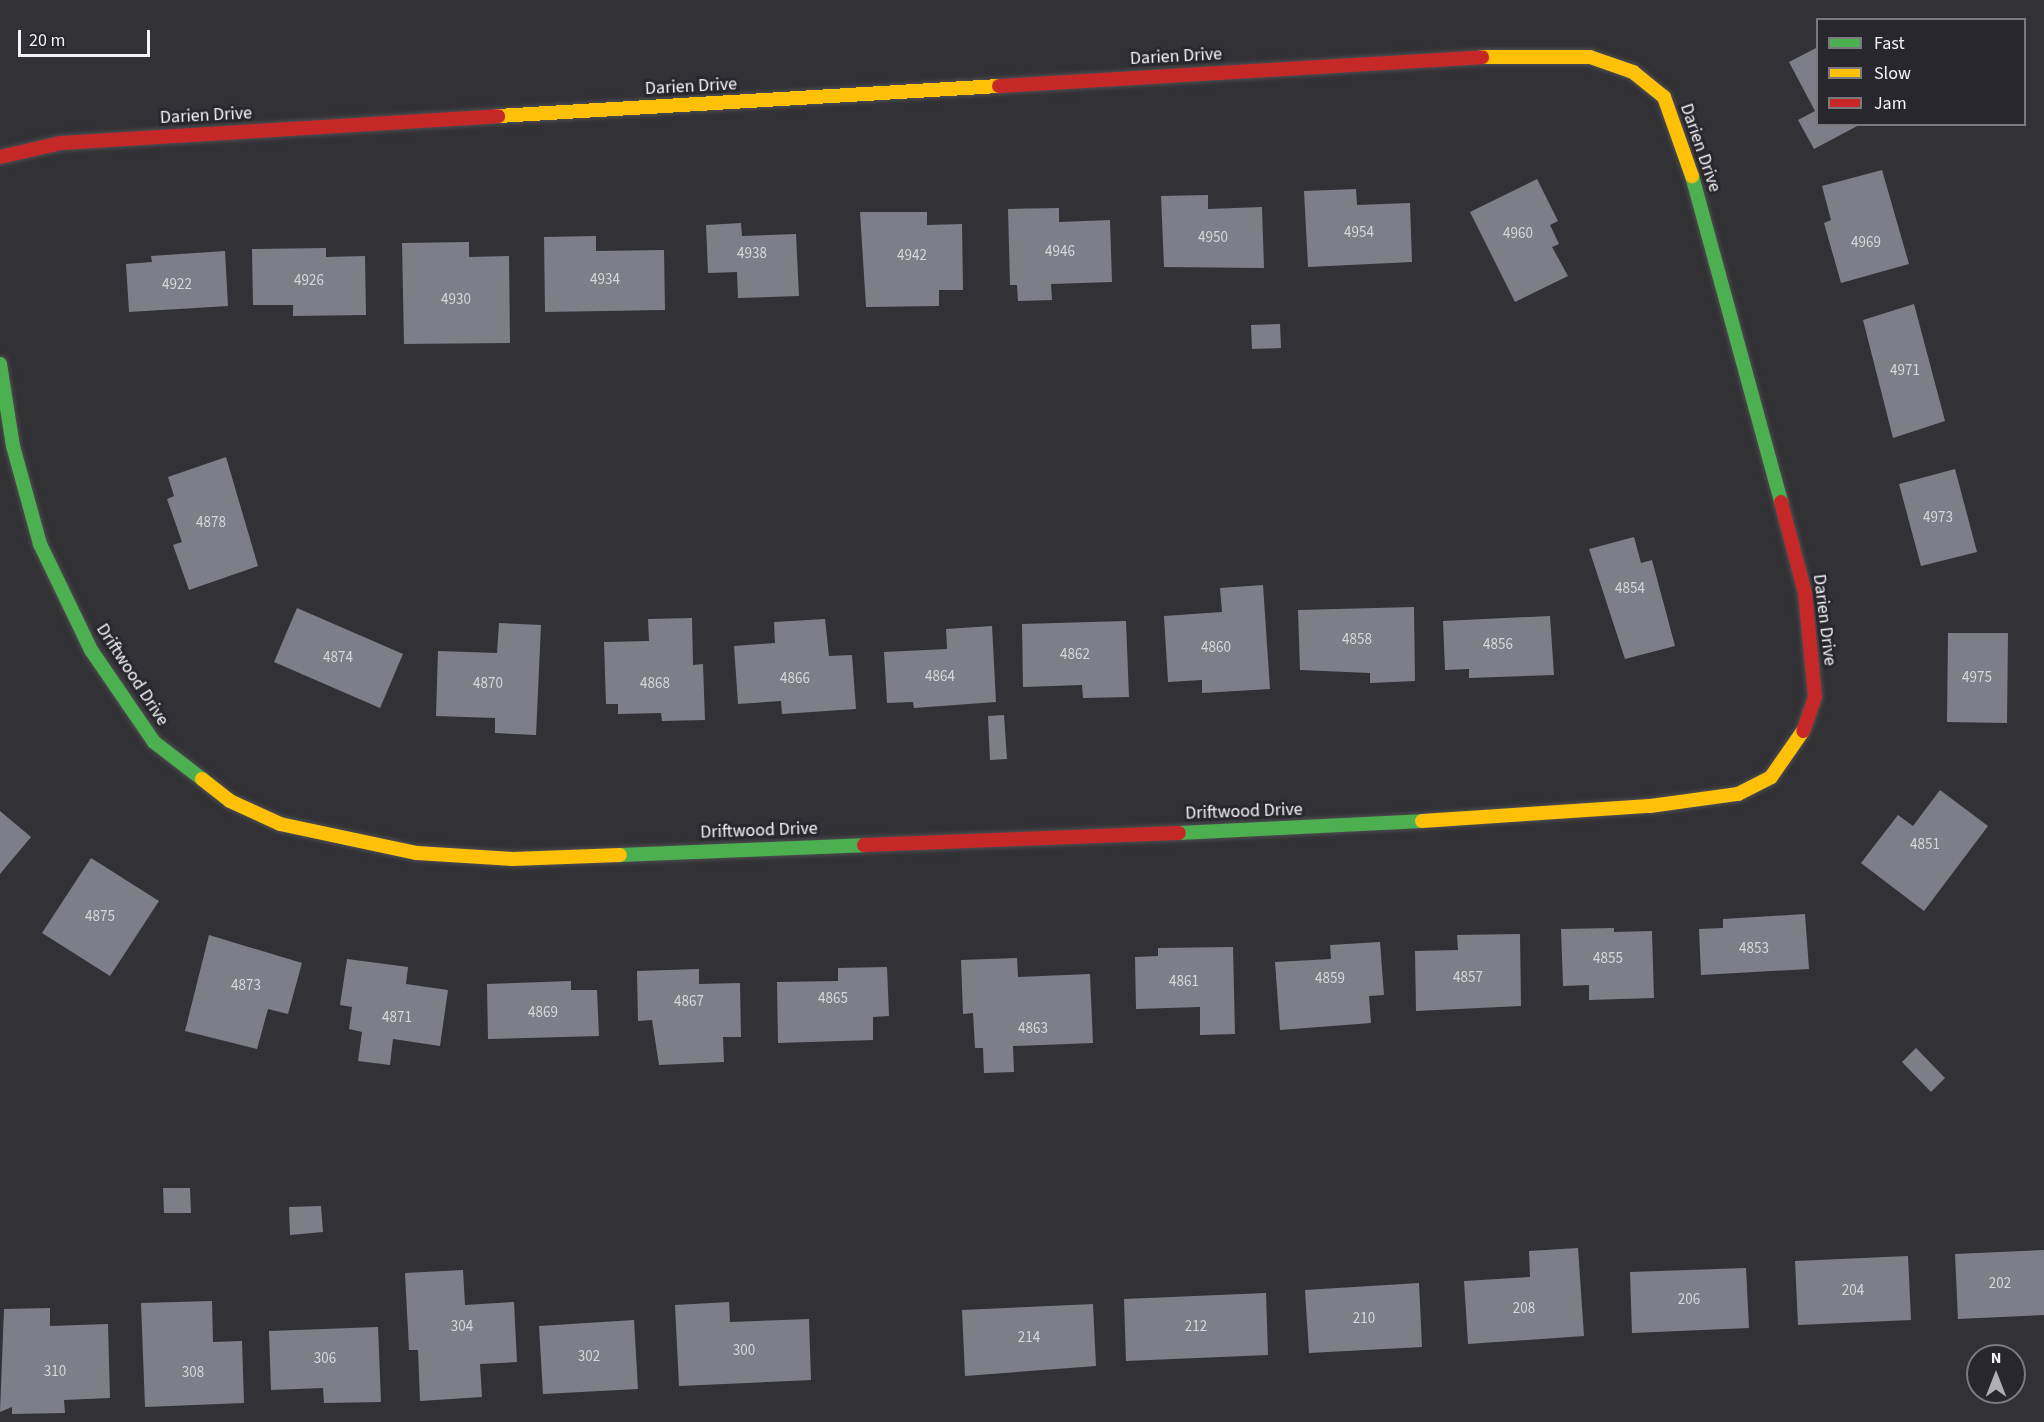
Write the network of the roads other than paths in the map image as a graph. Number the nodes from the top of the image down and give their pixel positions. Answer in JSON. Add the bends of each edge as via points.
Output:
{"nodes":[{"id":1,"x":0,"y":157,"type":"edge"},
{"id":2,"x":0,"y":364,"type":"edge"},
{"id":3,"x":1790,"y":753,"type":"joint"}],
"edges":[{"from":1,"to":3,"type":"street","name":"Darien Drive","via":[[61,143],[108,140],[1525,54],[1590,57],[1633,72],[1664,97],[1687,156],[1805,593],[1815,697]]},
{"from":2,"to":3,"type":"street","name":"Driftwood Drive","via":[[13,446],[40,543],[91,650],[154,741],[230,801],[280,824],[417,853],[513,859],[1344,826],[1650,806],[1738,794],[1771,777]]}]}
